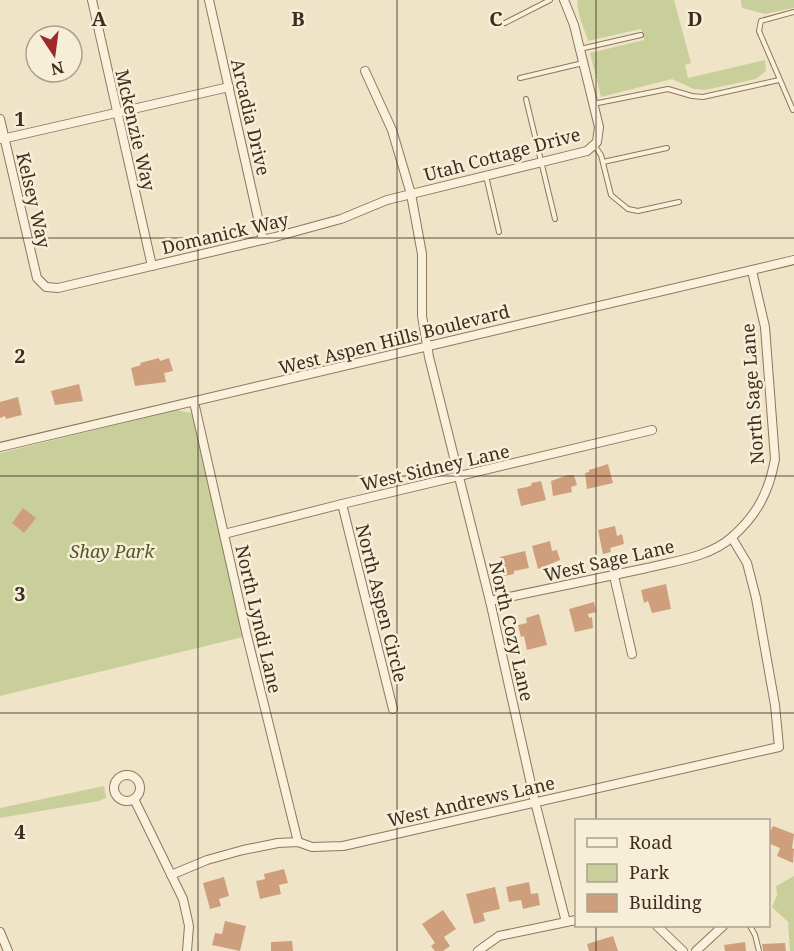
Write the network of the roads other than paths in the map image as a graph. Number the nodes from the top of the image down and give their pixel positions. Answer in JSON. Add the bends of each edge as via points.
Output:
{"nodes":[{"id":1,"x":92,"y":0,"type":"edge"},
{"id":2,"x":209,"y":0,"type":"edge"},
{"id":3,"x":550,"y":0,"type":"edge"},
{"id":4,"x":564,"y":0,"type":"edge"},
{"id":5,"x":794,"y":12,"type":"edge"},
{"id":6,"x":505,"y":23,"type":"dead end"},
{"id":7,"x":641,"y":35,"type":"dead end"},
{"id":8,"x":580,"y":49,"type":"junction"},
{"id":9,"x":583,"y":63,"type":"junction"},
{"id":10,"x":365,"y":71,"type":"dead end"},
{"id":11,"x":520,"y":78,"type":"dead end"},
{"id":12,"x":779,"y":80,"type":"junction"},
{"id":13,"x":229,"y":87,"type":"junction"},
{"id":14,"x":526,"y":99,"type":"dead end"},
{"id":15,"x":593,"y":104,"type":"junction"},
{"id":16,"x":793,"y":110,"type":"edge"},
{"id":17,"x":117,"y":113,"type":"junction"},
{"id":18,"x":0,"y":119,"type":"edge"},
{"id":19,"x":2,"y":139,"type":"edge"},
{"id":20,"x":594,"y":145,"type":"junction"},
{"id":21,"x":667,"y":148,"type":"dead end"},
{"id":22,"x":541,"y":162,"type":"junction"},
{"id":23,"x":603,"y":162,"type":"junction"},
{"id":24,"x":486,"y":175,"type":"junction"},
{"id":25,"x":411,"y":194,"type":"junction"},
{"id":26,"x":679,"y":202,"type":"dead end"},
{"id":27,"x":555,"y":219,"type":"dead end"},
{"id":28,"x":499,"y":232,"type":"dead end"},
{"id":29,"x":263,"y":240,"type":"junction"},
{"id":30,"x":794,"y":260,"type":"edge"},
{"id":31,"x":152,"y":266,"type":"junction"},
{"id":32,"x":752,"y":271,"type":"junction"},
{"id":33,"x":42,"y":285,"type":"joint"},
{"id":34,"x":427,"y":347,"type":"junction"},
{"id":35,"x":194,"y":402,"type":"junction"},
{"id":36,"x":652,"y":430,"type":"dead end"},
{"id":37,"x":0,"y":447,"type":"edge"},
{"id":38,"x":460,"y":477,"type":"junction"},
{"id":39,"x":342,"y":504,"type":"junction"},
{"id":40,"x":224,"y":534,"type":"junction"},
{"id":41,"x":732,"y":538,"type":"junction"},
{"id":42,"x":614,"y":576,"type":"junction"},
{"id":43,"x":490,"y":601,"type":"junction"},
{"id":44,"x":632,"y":654,"type":"dead end"},
{"id":45,"x":393,"y":708,"type":"dead end"},
{"id":46,"x":134,"y":799,"type":"dead end"},
{"id":47,"x":536,"y":802,"type":"junction"},
{"id":48,"x":298,"y":842,"type":"junction"},
{"id":49,"x":171,"y":875,"type":"junction"},
{"id":50,"x":575,"y":920,"type":"edge"},
{"id":51,"x":566,"y":922,"type":"junction"},
{"id":52,"x":658,"y":927,"type":"edge"},
{"id":53,"x":722,"y":927,"type":"edge"},
{"id":54,"x":751,"y":927,"type":"edge"},
{"id":55,"x":0,"y":932,"type":"edge"},
{"id":56,"x":8,"y":951,"type":"edge"},
{"id":57,"x":187,"y":951,"type":"edge"},
{"id":58,"x":478,"y":951,"type":"edge"},
{"id":59,"x":683,"y":951,"type":"edge"},
{"id":60,"x":696,"y":951,"type":"edge"},
{"id":61,"x":759,"y":951,"type":"edge"}],
"edges":[{"from":1,"to":17,"type":"street","name":"Mckenzie Way"},
{"from":2,"to":13,"type":"street","name":"Arcadia Drive"},
{"from":3,"to":6,"type":"lane"},
{"from":4,"to":8,"type":"street","name":"Utah Cottage Drive"},
{"from":5,"to":12,"type":"lane","via":[[761,21],[760,36]]},
{"from":7,"to":8,"type":"lane"},
{"from":8,"to":9,"type":"street","name":"Utah Cottage Drive"},
{"from":9,"to":11,"type":"lane"},
{"from":9,"to":15,"type":"street","name":"Utah Cottage Drive"},
{"from":10,"to":25,"type":"street","name":"North Cozy Lane","via":[[392,130]]},
{"from":12,"to":15,"type":"lane","via":[[703,97],[668,89]]},
{"from":12,"to":16,"type":"lane"},
{"from":13,"to":17,"type":"street"},
{"from":13,"to":29,"type":"street","name":"Arcadia Drive"},
{"from":14,"to":22,"type":"lane"},
{"from":15,"to":20,"type":"street","name":"Utah Cottage Drive","via":[[599,132]]},
{"from":17,"to":19,"type":"street"},
{"from":17,"to":31,"type":"street","name":"Mckenzie Way"},
{"from":18,"to":19,"type":"street","name":"Kelsey Way"},
{"from":19,"to":33,"type":"street","name":"Kelsey Way"},
{"from":20,"to":22,"type":"street","name":"Utah Cottage Drive"},
{"from":20,"to":23,"type":"lane"},
{"from":21,"to":23,"type":"lane"},
{"from":22,"to":24,"type":"street","name":"Utah Cottage Drive"},
{"from":22,"to":27,"type":"lane"},
{"from":23,"to":26,"type":"lane","via":[[611,195],[631,210]]},
{"from":24,"to":25,"type":"street","name":"Utah Cottage Drive"},
{"from":24,"to":28,"type":"lane"},
{"from":25,"to":29,"type":"street","name":"Domanick Way","via":[[379,202],[332,222]]},
{"from":25,"to":34,"type":"street","name":"North Cozy Lane","via":[[422,254],[422,316]]},
{"from":29,"to":31,"type":"street","name":"Domanick Way"},
{"from":30,"to":32,"type":"street","name":"West Aspen Hills Boulevard"},
{"from":31,"to":33,"type":"street","name":"Domanick Way","via":[[58,288]]},
{"from":32,"to":34,"type":"street","name":"West Aspen Hills Boulevard"},
{"from":32,"to":41,"type":"street","name":"North Sage Lane","via":[[765,327],[775,459],[762,503]]},
{"from":34,"to":35,"type":"street","name":"West Aspen Hills Boulevard"},
{"from":34,"to":38,"type":"street","name":"North Cozy Lane"},
{"from":35,"to":37,"type":"street","name":"West Aspen Hills Boulevard"},
{"from":35,"to":40,"type":"street","name":"North Lyndi Lane"},
{"from":36,"to":38,"type":"street","name":"West Sidney Lane"},
{"from":38,"to":39,"type":"street","name":"West Sidney Lane"},
{"from":38,"to":43,"type":"street","name":"North Cozy Lane"},
{"from":39,"to":40,"type":"street","name":"West Sidney Lane"},
{"from":39,"to":45,"type":"street","name":"North Aspen Circle"},
{"from":40,"to":48,"type":"street","name":"North Lyndi Lane"},
{"from":41,"to":42,"type":"street","name":"West Sage Lane","via":[[702,553]]},
{"from":41,"to":47,"type":"street","name":"West Andrews Lane","via":[[747,563],[754,589],[779,747]]},
{"from":42,"to":43,"type":"street","name":"West Sage Lane"},
{"from":42,"to":44,"type":"street"},
{"from":43,"to":47,"type":"street","name":"North Cozy Lane"},
{"from":46,"to":49,"type":"street"},
{"from":47,"to":48,"type":"street","name":"West Andrews Lane","via":[[343,846],[312,847]]},
{"from":47,"to":51,"type":"street","name":"North Cozy Lane"},
{"from":48,"to":49,"type":"street","name":"West Andrews Lane","via":[[243,850]]},
{"from":49,"to":57,"type":"street","via":[[188,917]]},
{"from":50,"to":51,"type":"street"},
{"from":51,"to":58,"type":"street","via":[[499,936]]},
{"from":52,"to":59,"type":"street"},
{"from":53,"to":60,"type":"street"},
{"from":54,"to":61,"type":"lane"},
{"from":55,"to":56,"type":"street"}]}
